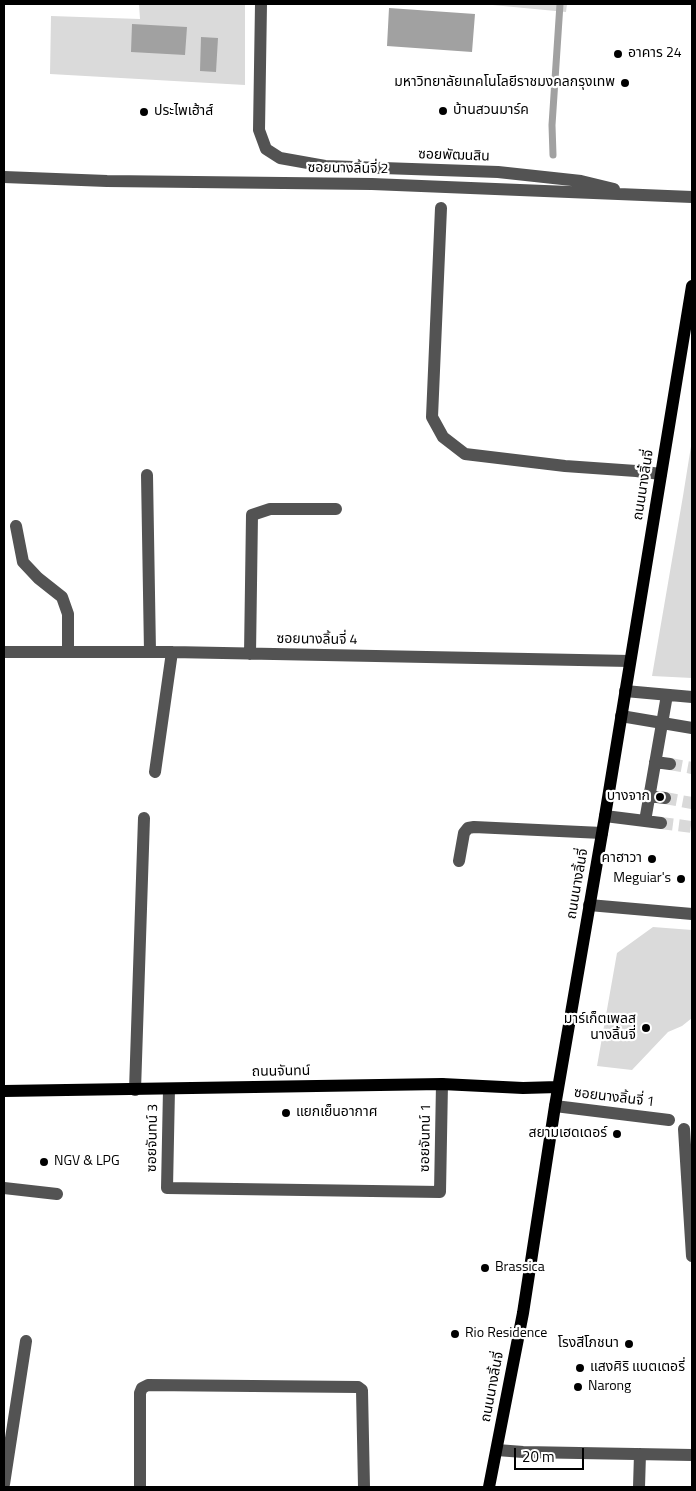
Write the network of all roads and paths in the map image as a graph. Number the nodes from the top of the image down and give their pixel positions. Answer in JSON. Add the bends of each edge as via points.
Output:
{"nodes":[{"id":1,"x":260,"y":4,"type":"edge"},
{"id":2,"x":4,"y":177,"type":"edge"},
{"id":3,"x":638,"y":196,"type":"junction"},
{"id":4,"x":692,"y":197,"type":"edge"},
{"id":5,"x":441,"y":208,"type":"dead end"},
{"id":6,"x":692,"y":286,"type":"edge"},
{"id":7,"x":147,"y":474,"type":"dead end"},
{"id":8,"x":661,"y":474,"type":"junction"},
{"id":9,"x":336,"y":510,"type":"dead end"},
{"id":10,"x":16,"y":526,"type":"dead end"},
{"id":11,"x":4,"y":652,"type":"edge"},
{"id":12,"x":68,"y":652,"type":"junction"},
{"id":13,"x":150,"y":652,"type":"junction"},
{"id":14,"x":172,"y":652,"type":"junction"},
{"id":15,"x":250,"y":654,"type":"junction"},
{"id":16,"x":630,"y":661,"type":"junction"},
{"id":17,"x":625,"y":692,"type":"junction"},
{"id":18,"x":667,"y":695,"type":"junction"},
{"id":19,"x":692,"y":697,"type":"edge"},
{"id":20,"x":622,"y":716,"type":"junction"},
{"id":21,"x":662,"y":722,"type":"junction"},
{"id":22,"x":692,"y":728,"type":"edge"},
{"id":23,"x":655,"y":762,"type":"junction"},
{"id":24,"x":670,"y":764,"type":"tunnel mouth"},
{"id":25,"x":156,"y":772,"type":"dead end"},
{"id":26,"x":649,"y":796,"type":"junction"},
{"id":27,"x":665,"y":798,"type":"tunnel mouth"},
{"id":28,"x":605,"y":816,"type":"junction"},
{"id":29,"x":144,"y":818,"type":"dead end"},
{"id":30,"x":645,"y":821,"type":"junction"},
{"id":31,"x":662,"y":823,"type":"tunnel mouth"},
{"id":32,"x":602,"y":833,"type":"junction"},
{"id":33,"x":459,"y":862,"type":"dead end"},
{"id":34,"x":589,"y":906,"type":"junction"},
{"id":35,"x":692,"y":914,"type":"edge"},
{"id":36,"x":442,"y":1084,"type":"junction"},
{"id":37,"x":558,"y":1087,"type":"junction"},
{"id":38,"x":169,"y":1089,"type":"junction"},
{"id":39,"x":135,"y":1090,"type":"junction"},
{"id":40,"x":4,"y":1091,"type":"edge"},
{"id":41,"x":555,"y":1106,"type":"junction"},
{"id":42,"x":669,"y":1120,"type":"dead end"},
{"id":43,"x":684,"y":1128,"type":"dead end"},
{"id":44,"x":4,"y":1188,"type":"edge"},
{"id":45,"x":167,"y":1188,"type":"joint"},
{"id":46,"x":56,"y":1194,"type":"dead end"},
{"id":47,"x":691,"y":1226,"type":"edge"},
{"id":48,"x":692,"y":1256,"type":"edge"},
{"id":49,"x":26,"y":1341,"type":"dead end"},
{"id":50,"x":497,"y":1450,"type":"junction"},
{"id":51,"x":640,"y":1454,"type":"junction"},
{"id":52,"x":692,"y":1455,"type":"edge"},
{"id":53,"x":4,"y":1484,"type":"edge"},
{"id":54,"x":140,"y":1487,"type":"edge"},
{"id":55,"x":364,"y":1487,"type":"edge"},
{"id":56,"x":489,"y":1487,"type":"edge"},
{"id":57,"x":639,"y":1487,"type":"edge"}],
"edges":[{"from":1,"to":3,"type":"street","name":"ซอยพัฒนสิน","via":[[259,130],[266,149],[280,158],[325,166],[498,172],[581,180]]},
{"from":2,"to":3,"type":"street","name":"ซอยนางลิ้นจี่ 2","via":[[372,184]]},
{"from":3,"to":4,"type":"street","name":"ซอยนางลิ้นจี่ 2"},
{"from":5,"to":8,"type":"street","via":[[432,416],[443,437],[465,454]]},
{"from":6,"to":8,"type":"main road","name":"ถนนนางลิ้นจี่"},
{"from":7,"to":13,"type":"street"},
{"from":8,"to":16,"type":"main road","name":"ถนนนางลิ้นจี่"},
{"from":9,"to":15,"type":"street","via":[[270,509],[252,515]]},
{"from":10,"to":12,"type":"street","via":[[23,562],[62,597],[68,614]]},
{"from":11,"to":12,"type":"street","name":"ซอยนางลิ้นจี่ 4"},
{"from":12,"to":13,"type":"street","name":"ซอยนางลิ้นจี่ 4"},
{"from":13,"to":14,"type":"street","name":"ซอยนางลิ้นจี่ 4"},
{"from":14,"to":15,"type":"street","name":"ซอยนางลิ้นจี่ 4"},
{"from":14,"to":25,"type":"street"},
{"from":15,"to":16,"type":"street","name":"ซอยนางลิ้นจี่ 4"},
{"from":16,"to":17,"type":"main road","name":"ถนนนางลิ้นจี่"},
{"from":17,"to":18,"type":"street"},
{"from":17,"to":20,"type":"main road","name":"ถนนนางลิ้นจี่"},
{"from":18,"to":19,"type":"street"},
{"from":18,"to":21,"type":"street"},
{"from":20,"to":21,"type":"street"},
{"from":20,"to":28,"type":"main road","name":"ถนนนางลิ้นจี่"},
{"from":21,"to":22,"type":"street"},
{"from":21,"to":23,"type":"street"},
{"from":23,"to":24,"type":"street"},
{"from":23,"to":26,"type":"street"},
{"from":26,"to":27,"type":"street"},
{"from":26,"to":30,"type":"street"},
{"from":28,"to":30,"type":"street"},
{"from":28,"to":32,"type":"main road","name":"ถนนนางลิ้นจี่"},
{"from":29,"to":39,"type":"street"},
{"from":30,"to":31,"type":"street"},
{"from":32,"to":33,"type":"street","via":[[468,828],[464,833]]},
{"from":32,"to":34,"type":"main road","name":"ถนนนางลิ้นจี่"},
{"from":34,"to":35,"type":"street"},
{"from":34,"to":37,"type":"main road","name":"ถนนนางลิ้นจี่"},
{"from":36,"to":37,"type":"main road","name":"ถนนจันทน์"},
{"from":36,"to":38,"type":"main road","name":"ถนนจันทน์"},
{"from":36,"to":45,"type":"street","name":"ซอยจันทน์ 1","via":[[440,1192]]},
{"from":37,"to":41,"type":"main road","name":"ถนนนางลิ้นจี่"},
{"from":38,"to":39,"type":"main road","name":"ถนนจันทน์"},
{"from":38,"to":45,"type":"street","name":"ซอยจันทน์ 3"},
{"from":39,"to":40,"type":"main road","name":"ถนนจันทน์"},
{"from":41,"to":42,"type":"street","name":"ซอยนางลิ้นจี่ 1"},
{"from":41,"to":50,"type":"main road","name":"ถนนนางลิ้นจี่","via":[[523,1313]]},
{"from":43,"to":47,"type":"street"},
{"from":44,"to":46,"type":"street"},
{"from":47,"to":48,"type":"street"},
{"from":49,"to":53,"type":"street"},
{"from":50,"to":51,"type":"street"},
{"from":50,"to":56,"type":"main road","name":"ถนนนางลิ้นจี่"},
{"from":51,"to":52,"type":"street"},
{"from":51,"to":57,"type":"street"},
{"from":54,"to":55,"type":"street","via":[[140,1393],[148,1385],[358,1387],[362,1390]]}]}
